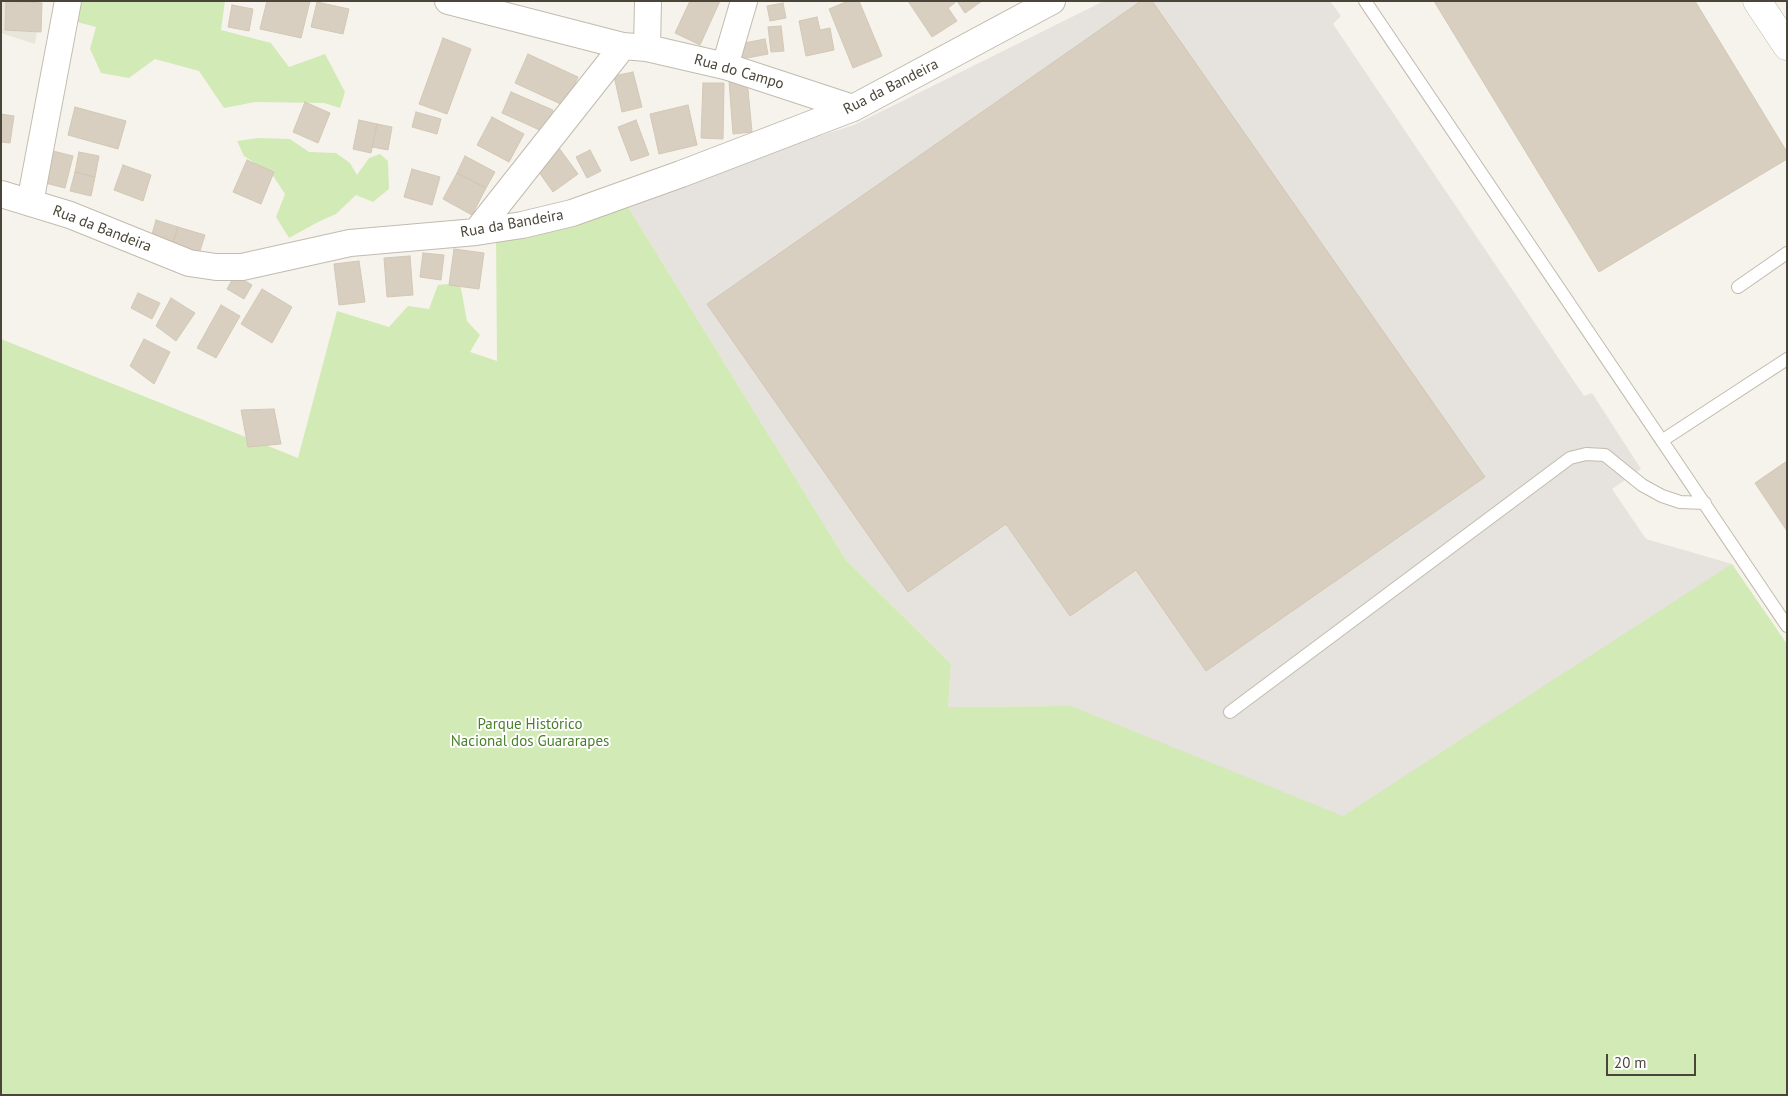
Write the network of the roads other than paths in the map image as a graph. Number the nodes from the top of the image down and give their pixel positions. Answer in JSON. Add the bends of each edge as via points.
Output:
{"nodes":[{"id":1,"x":68,"y":1,"type":"edge"},
{"id":2,"x":448,"y":1,"type":"edge"},
{"id":3,"x":648,"y":1,"type":"edge"},
{"id":4,"x":744,"y":1,"type":"edge"},
{"id":5,"x":1052,"y":1,"type":"edge"},
{"id":6,"x":1365,"y":1,"type":"edge"},
{"id":7,"x":1757,"y":1,"type":"edge"},
{"id":8,"x":1787,"y":46,"type":"edge"},
{"id":9,"x":635,"y":47,"type":"junction"},
{"id":10,"x":725,"y":66,"type":"junction"},
{"id":11,"x":853,"y":108,"type":"junction"},
{"id":12,"x":1,"y":194,"type":"edge"},
{"id":13,"x":30,"y":203,"type":"junction"},
{"id":14,"x":476,"y":232,"type":"junction"},
{"id":15,"x":1787,"y":253,"type":"edge"},
{"id":16,"x":1738,"y":287,"type":"dead end"},
{"id":17,"x":1787,"y":359,"type":"edge"},
{"id":18,"x":1663,"y":440,"type":"junction"},
{"id":19,"x":1705,"y":503,"type":"junction"},
{"id":20,"x":1787,"y":626,"type":"edge"},
{"id":21,"x":1230,"y":712,"type":"dead end"}],
"edges":[{"from":1,"to":13,"type":"street"},
{"from":2,"to":9,"type":"street","name":"Rua do Campo"},
{"from":3,"to":9,"type":"street"},
{"from":4,"to":10,"type":"street"},
{"from":5,"to":11,"type":"street","name":"Rua da Bandeira"},
{"from":6,"to":18,"type":"lane"},
{"from":7,"to":8,"type":"street"},
{"from":9,"to":10,"type":"street","name":"Rua do Campo"},
{"from":9,"to":14,"type":"street"},
{"from":10,"to":11,"type":"street","name":"Rua do Campo"},
{"from":11,"to":14,"type":"street","name":"Rua da Bandeira","via":[[572,213]]},
{"from":12,"to":13,"type":"street","name":"Rua da Bandeira"},
{"from":13,"to":14,"type":"street","name":"Rua da Bandeira","via":[[70,214],[189,263],[216,267],[249,266],[350,243]]},
{"from":15,"to":16,"type":"lane"},
{"from":17,"to":18,"type":"lane"},
{"from":18,"to":19,"type":"lane"},
{"from":19,"to":20,"type":"lane"},
{"from":19,"to":21,"type":"lane","via":[[1680,502],[1662,496],[1642,485],[1605,455],[1586,454],[1570,458]]}]}
